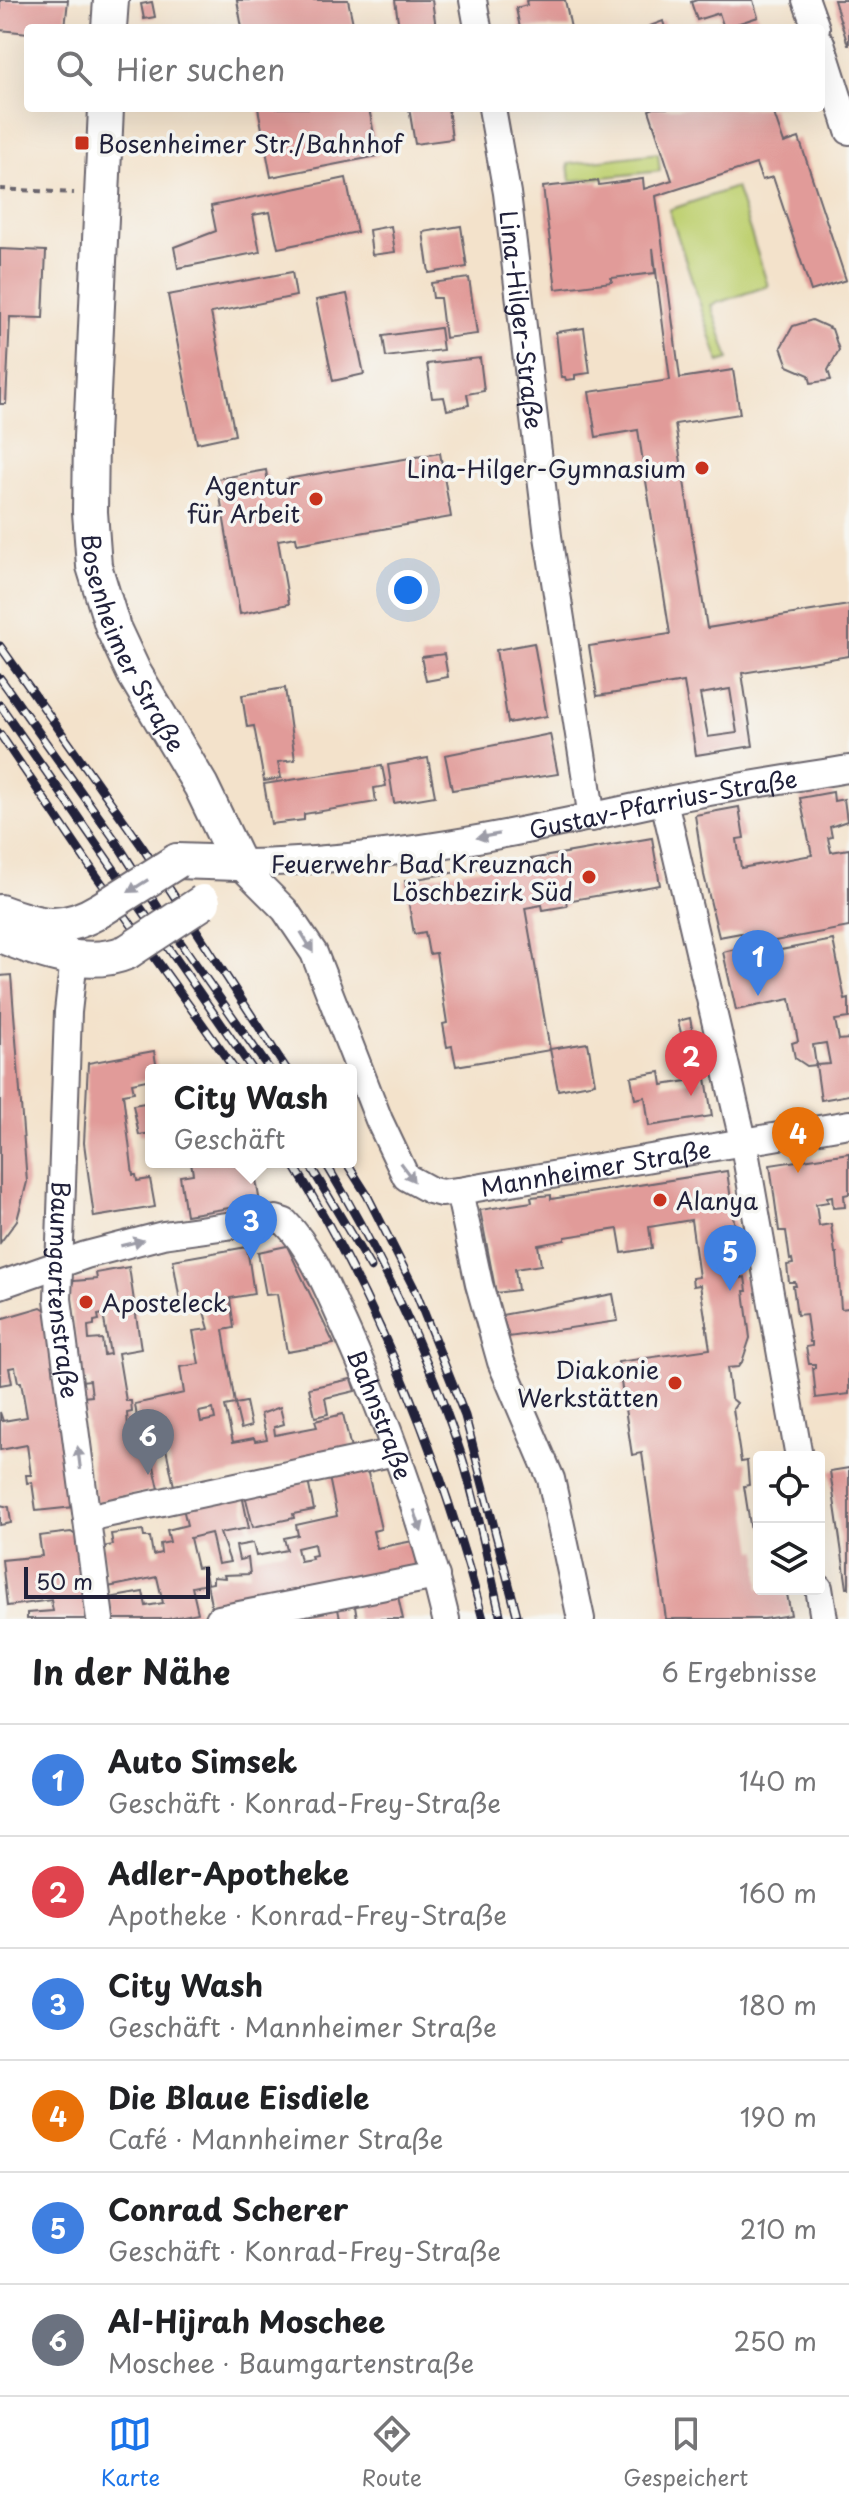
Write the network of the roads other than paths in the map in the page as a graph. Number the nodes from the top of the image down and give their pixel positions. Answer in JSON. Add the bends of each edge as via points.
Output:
{"nodes":[{"id":1,"x":111,"y":0,"type":"edge"},
{"id":2,"x":473,"y":0,"type":"edge"},
{"id":3,"x":806,"y":0,"type":"edge"},
{"id":4,"x":109,"y":24,"type":"edge"},
{"id":5,"x":477,"y":24,"type":"edge"},
{"id":6,"x":815,"y":24,"type":"edge"},
{"id":7,"x":825,"y":56,"type":"edge"},
{"id":8,"x":106,"y":112,"type":"edge"},
{"id":9,"x":493,"y":112,"type":"edge"},
{"id":10,"x":849,"y":131,"type":"edge"},
{"id":11,"x":849,"y":769,"type":"edge"},
{"id":12,"x":664,"y":801,"type":"junction"},
{"id":13,"x":213,"y":815,"type":"junction"},
{"id":14,"x":592,"y":818,"type":"junction"},
{"id":15,"x":177,"y":861,"type":"junction"},
{"id":16,"x":238,"y":863,"type":"junction"},
{"id":17,"x":0,"y":912,"type":"edge"},
{"id":18,"x":40,"y":924,"type":"junction"},
{"id":19,"x":0,"y":935,"type":"edge"},
{"id":20,"x":74,"y":958,"type":"junction"},
{"id":21,"x":379,"y":1120,"type":"joint"},
{"id":22,"x":849,"y":1124,"type":"edge"},
{"id":23,"x":743,"y":1140,"type":"junction"},
{"id":24,"x":459,"y":1191,"type":"junction"},
{"id":25,"x":57,"y":1265,"type":"junction"},
{"id":26,"x":0,"y":1285,"type":"edge"},
{"id":27,"x":798,"y":1451,"type":"edge"},
{"id":28,"x":395,"y":1452,"type":"junction"},
{"id":29,"x":87,"y":1518,"type":"junction"},
{"id":30,"x":436,"y":1576,"type":"junction"},
{"id":31,"x":820,"y":1595,"type":"edge"},
{"id":32,"x":100,"y":1619,"type":"edge"},
{"id":33,"x":219,"y":1619,"type":"edge"},
{"id":34,"x":446,"y":1619,"type":"edge"},
{"id":35,"x":581,"y":1619,"type":"edge"},
{"id":36,"x":824,"y":1619,"type":"edge"}],
"edges":[{"from":1,"to":4,"type":"main road"},
{"from":2,"to":5,"type":"street"},
{"from":3,"to":6,"type":"street"},
{"from":7,"to":10,"type":"street"},
{"from":8,"to":13,"type":"main road","name":"Bosenheimer Straße","via":[[91,437],[94,566],[128,662]]},
{"from":9,"to":14,"type":"street","name":"Lina-Hilger-Straße","via":[[548,536]]},
{"from":11,"to":12,"type":"street","name":"Gustav-Pfarrius-Straße"},
{"from":12,"to":14,"type":"street","name":"Gustav-Pfarrius-Straße"},
{"from":12,"to":23,"type":"street"},
{"from":13,"to":15,"type":"main road"},
{"from":13,"to":16,"type":"main road","name":"Bosenheimer Straße"},
{"from":14,"to":16,"type":"street","name":"Gustav-Pfarrius-Straße","one_way":true,"via":[[355,858]]},
{"from":15,"to":16,"type":"main road"},
{"from":15,"to":18,"type":"main road","one_way":true,"bridge":true,"via":[[78,923]]},
{"from":16,"to":20,"type":"main road","bridge":true,"via":[[214,894],[127,952],[102,959]]},
{"from":16,"to":21,"type":"street","name":"Bosenheimer Straße","one_way":true,"via":[[285,910],[314,953]]},
{"from":17,"to":18,"type":"main road"},
{"from":18,"to":20,"type":"street"},
{"from":19,"to":20,"type":"main road"},
{"from":20,"to":25,"type":"street","name":"Baumgartenstraße"},
{"from":21,"to":24,"type":"street","name":"Mannheimer Straße","one_way":true,"via":[[406,1177],[441,1193]]},
{"from":22,"to":23,"type":"street","name":"Mannheimer Straße"},
{"from":23,"to":24,"type":"street","name":"Mannheimer Straße"},
{"from":23,"to":27,"type":"street"},
{"from":24,"to":35,"type":"street","via":[[501,1362],[551,1479]]},
{"from":25,"to":26,"type":"street"},
{"from":25,"to":28,"type":"street","name":"Bahnstraße","one_way":true,"via":[[163,1235],[285,1222],[317,1267]]},
{"from":29,"to":25,"type":"street","name":"Baumgartenstraße","one_way":true},
{"from":28,"to":29,"type":"street"},
{"from":28,"to":30,"type":"street","name":"Bahnstraße","one_way":true},
{"from":29,"to":32,"type":"street","name":"Baumgartenstraße"},
{"from":30,"to":33,"type":"street"},
{"from":30,"to":34,"type":"street","name":"Bahnstraße"},
{"from":31,"to":36,"type":"street"}]}
